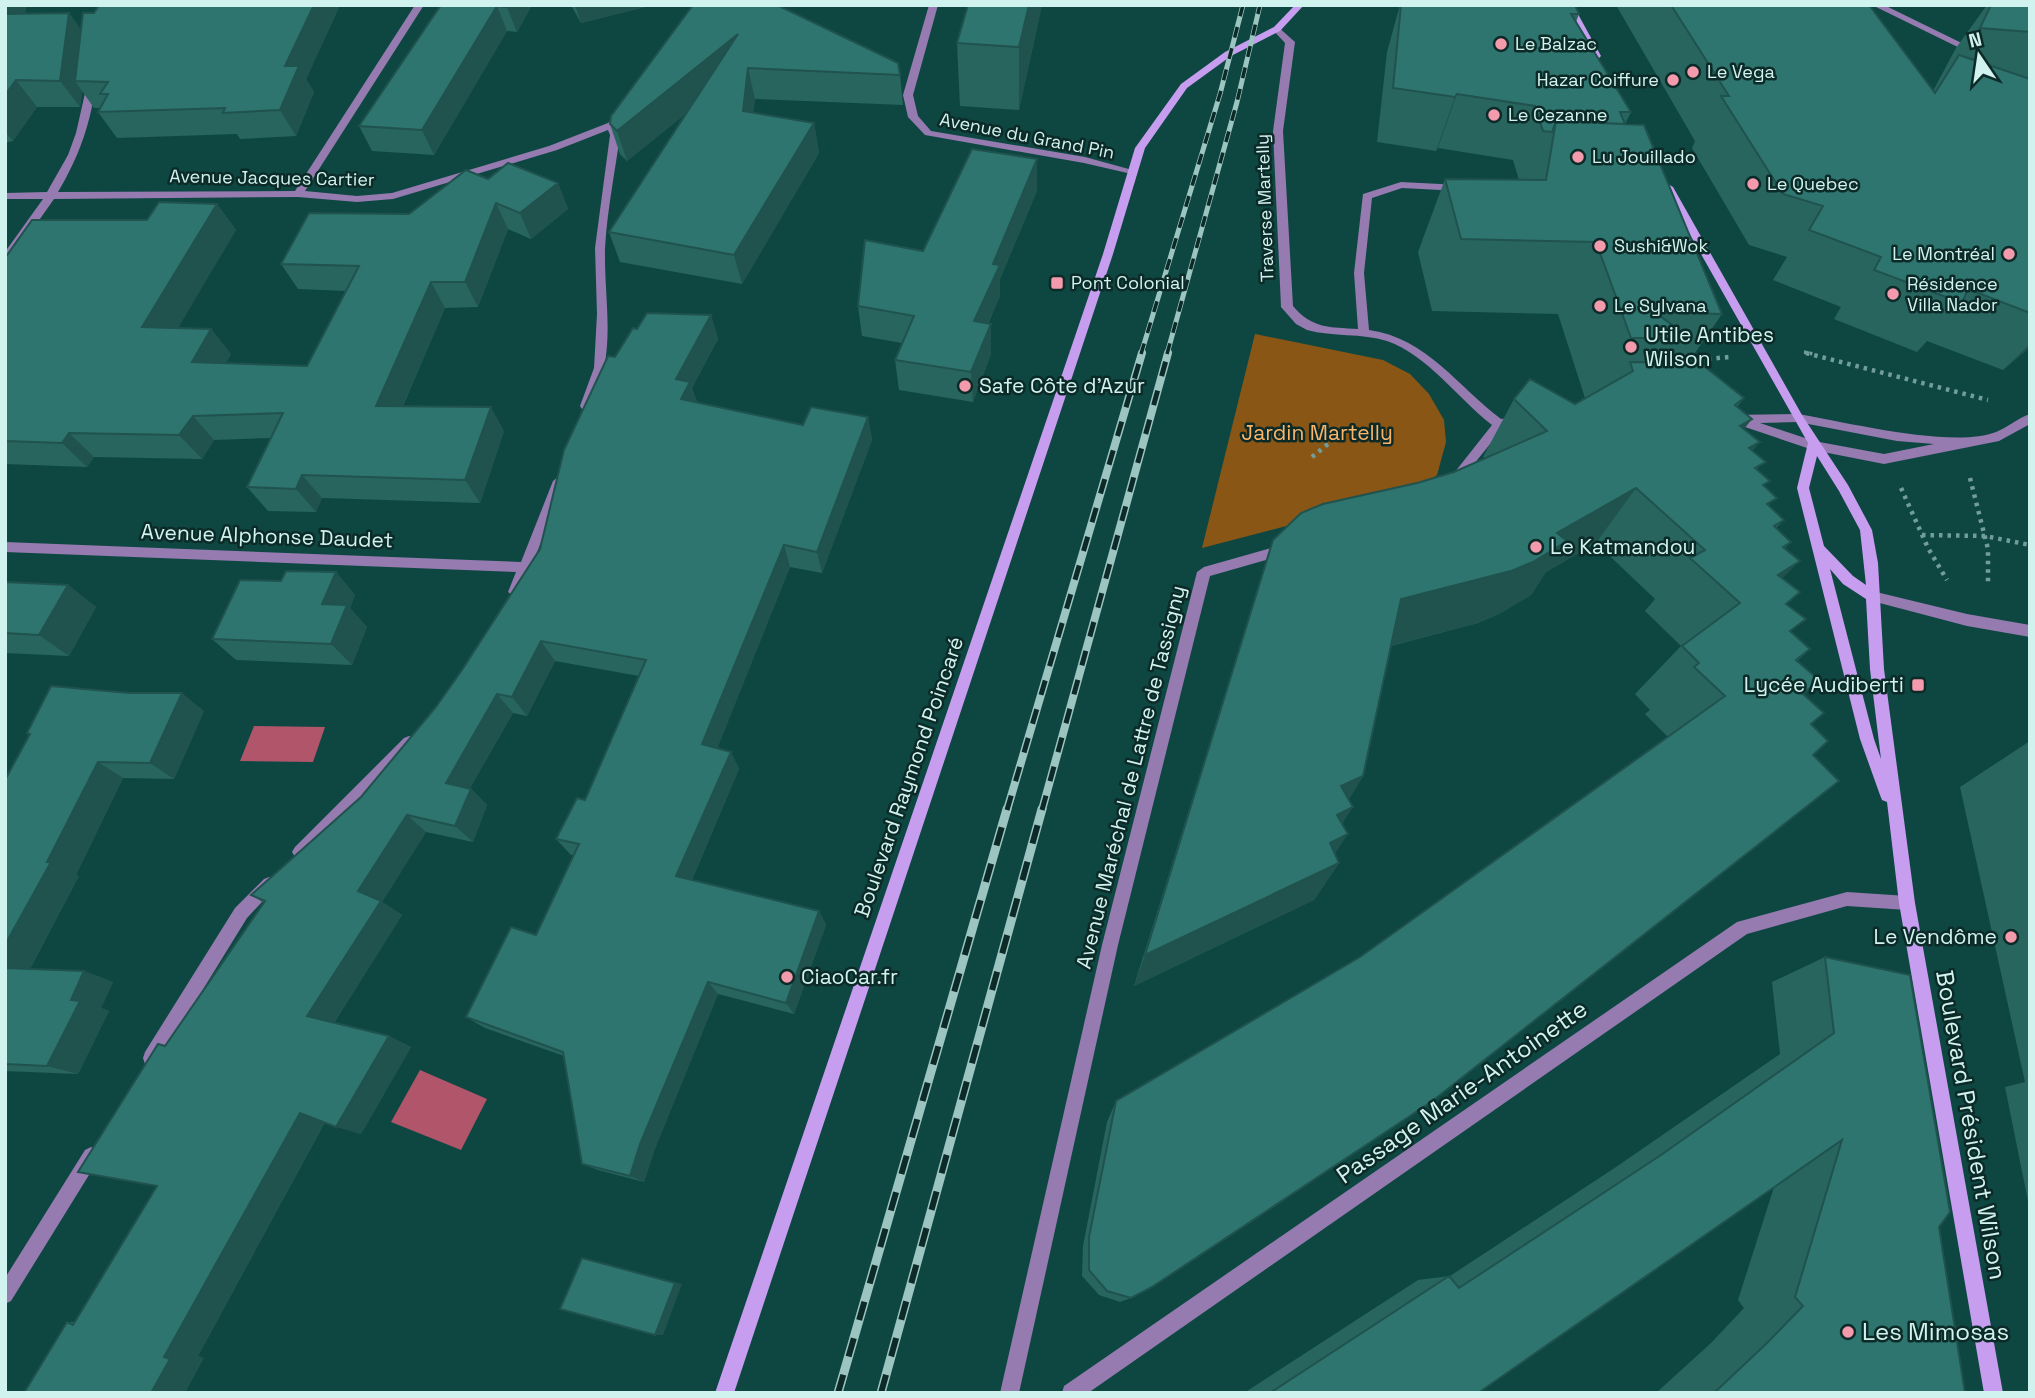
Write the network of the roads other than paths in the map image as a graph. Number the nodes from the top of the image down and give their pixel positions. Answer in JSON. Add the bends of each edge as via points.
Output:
{"nodes":[{"id":1,"x":420,"y":5,"type":"edge"},
{"id":2,"x":934,"y":5,"type":"edge"},
{"id":3,"x":1300,"y":5,"type":"edge"},
{"id":4,"x":1568,"y":5,"type":"edge"},
{"id":5,"x":1876,"y":5,"type":"edge"},
{"id":6,"x":1277,"y":29,"type":"junction"},
{"id":7,"x":1983,"y":56,"type":"edge"},
{"id":8,"x":1599,"y":62,"type":"edge"},
{"id":9,"x":92,"y":68,"type":"edge"},
{"id":10,"x":1132,"y":173,"type":"junction"},
{"id":11,"x":1660,"y":173,"type":"edge"},
{"id":12,"x":1468,"y":188,"type":"edge"},
{"id":13,"x":54,"y":194,"type":"junction"},
{"id":14,"x":298,"y":194,"type":"junction"},
{"id":15,"x":5,"y":196,"type":"edge"},
{"id":16,"x":5,"y":260,"type":"edge"},
{"id":17,"x":1364,"y":333,"type":"junction"},
{"id":18,"x":582,"y":418,"type":"edge"},
{"id":19,"x":1719,"y":418,"type":"edge"},
{"id":20,"x":1798,"y":418,"type":"junction"},
{"id":21,"x":2030,"y":418,"type":"edge"},
{"id":22,"x":1534,"y":419,"type":"edge"},
{"id":23,"x":1733,"y":419,"type":"junction"},
{"id":24,"x":1499,"y":424,"type":"junction"},
{"id":25,"x":1964,"y":443,"type":"junction"},
{"id":26,"x":1813,"y":445,"type":"junction"},
{"id":27,"x":564,"y":467,"type":"edge"},
{"id":28,"x":1441,"y":498,"type":"edge"},
{"id":29,"x":1305,"y":544,"type":"edge"},
{"id":30,"x":5,"y":547,"type":"edge"},
{"id":31,"x":1820,"y":549,"type":"junction"},
{"id":32,"x":527,"y":567,"type":"junction"},
{"id":33,"x":1872,"y":596,"type":"junction"},
{"id":34,"x":509,"y":604,"type":"edge"},
{"id":35,"x":2030,"y":631,"type":"edge"},
{"id":36,"x":416,"y":735,"type":"edge"},
{"id":37,"x":1897,"y":823,"type":"junction"},
{"id":38,"x":1906,"y":903,"type":"junction"},
{"id":39,"x":141,"y":1075,"type":"edge"},
{"id":40,"x":98,"y":1144,"type":"edge"},
{"id":41,"x":5,"y":1295,"type":"edge"},
{"id":42,"x":724,"y":1393,"type":"edge"},
{"id":43,"x":1009,"y":1393,"type":"edge"},
{"id":44,"x":1071,"y":1393,"type":"edge"},
{"id":45,"x":1994,"y":1393,"type":"edge"}],
"edges":[{"from":1,"to":14,"type":"street"},
{"from":2,"to":10,"type":"street","name":"Avenue du Grand Pin","via":[[908,95],[913,117],[928,133],[1085,160]]},
{"from":3,"to":6,"type":"main road","name":"Boulevard Raymond Poincaré"},
{"from":4,"to":8,"type":"main road"},
{"from":5,"to":7,"type":"street"},
{"from":6,"to":10,"type":"main road","name":"Boulevard Raymond Poincaré","via":[[1228,54],[1184,86],[1145,140]]},
{"from":6,"to":17,"type":"street","name":"Traverse Martelly","via":[[1290,41],[1278,131],[1287,307],[1303,324]]},
{"from":9,"to":13,"type":"street","via":[[90,106],[73,160]]},
{"from":10,"to":42,"type":"main road","name":"Boulevard Raymond Poincaré"},
{"from":11,"to":20,"type":"main road","name":"Boulevard Président Wilson","via":[[1667,197]]},
{"from":12,"to":17,"type":"street","via":[[1401,184],[1367,196],[1359,273]]},
{"from":13,"to":14,"type":"street","name":"Avenue Jacques Cartier"},
{"from":13,"to":15,"type":"street","name":"Avenue Jacques Cartier"},
{"from":13,"to":16,"type":"street"},
{"from":14,"to":18,"type":"street","name":"Avenue Jacques Cartier","via":[[393,197],[553,148],[616,120],[600,248],[600,368]]},
{"from":17,"to":24,"type":"street","name":"Traverse Martelly","via":[[1391,338],[1413,349]]},
{"from":19,"to":23,"type":"street"},
{"from":20,"to":23,"type":"street"},
{"from":20,"to":25,"type":"street"},
{"from":20,"to":26,"type":"main road","name":"Boulevard Président Wilson"},
{"from":21,"to":25,"type":"street","via":[[1999,436]]},
{"from":22,"to":24,"type":"street"},
{"from":23,"to":26,"type":"street"},
{"from":24,"to":28,"type":"street"},
{"from":25,"to":26,"type":"street","via":[[1884,459]]},
{"from":26,"to":31,"type":"main road","name":"Boulevard Président Wilson","via":[[1803,488]]},
{"from":26,"to":33,"type":"main road","name":"Boulevard Président Wilson","via":[[1866,530]]},
{"from":27,"to":32,"type":"street"},
{"from":29,"to":43,"type":"street","name":"Avenue Maréchal de Lattre de Tassigny","via":[[1204,572],[1110,945]]},
{"from":30,"to":32,"type":"street","name":"Avenue Alphonse Daudet"},
{"from":31,"to":33,"type":"main road","name":"Boulevard Président Wilson","via":[[1848,580]]},
{"from":31,"to":37,"type":"main road","name":"Boulevard Président Wilson","via":[[1867,739]]},
{"from":32,"to":34,"type":"street"},
{"from":33,"to":35,"type":"street"},
{"from":33,"to":37,"type":"main road","name":"Boulevard Président Wilson"},
{"from":36,"to":39,"type":"street","via":[[241,913]]},
{"from":37,"to":38,"type":"main road","name":"Boulevard Président Wilson"},
{"from":38,"to":44,"type":"street","name":"Passage Marie-Antoinette","via":[[1847,900],[1743,927]]},
{"from":38,"to":45,"type":"main road","name":"Boulevard Président Wilson"},
{"from":40,"to":41,"type":"street"}]}
